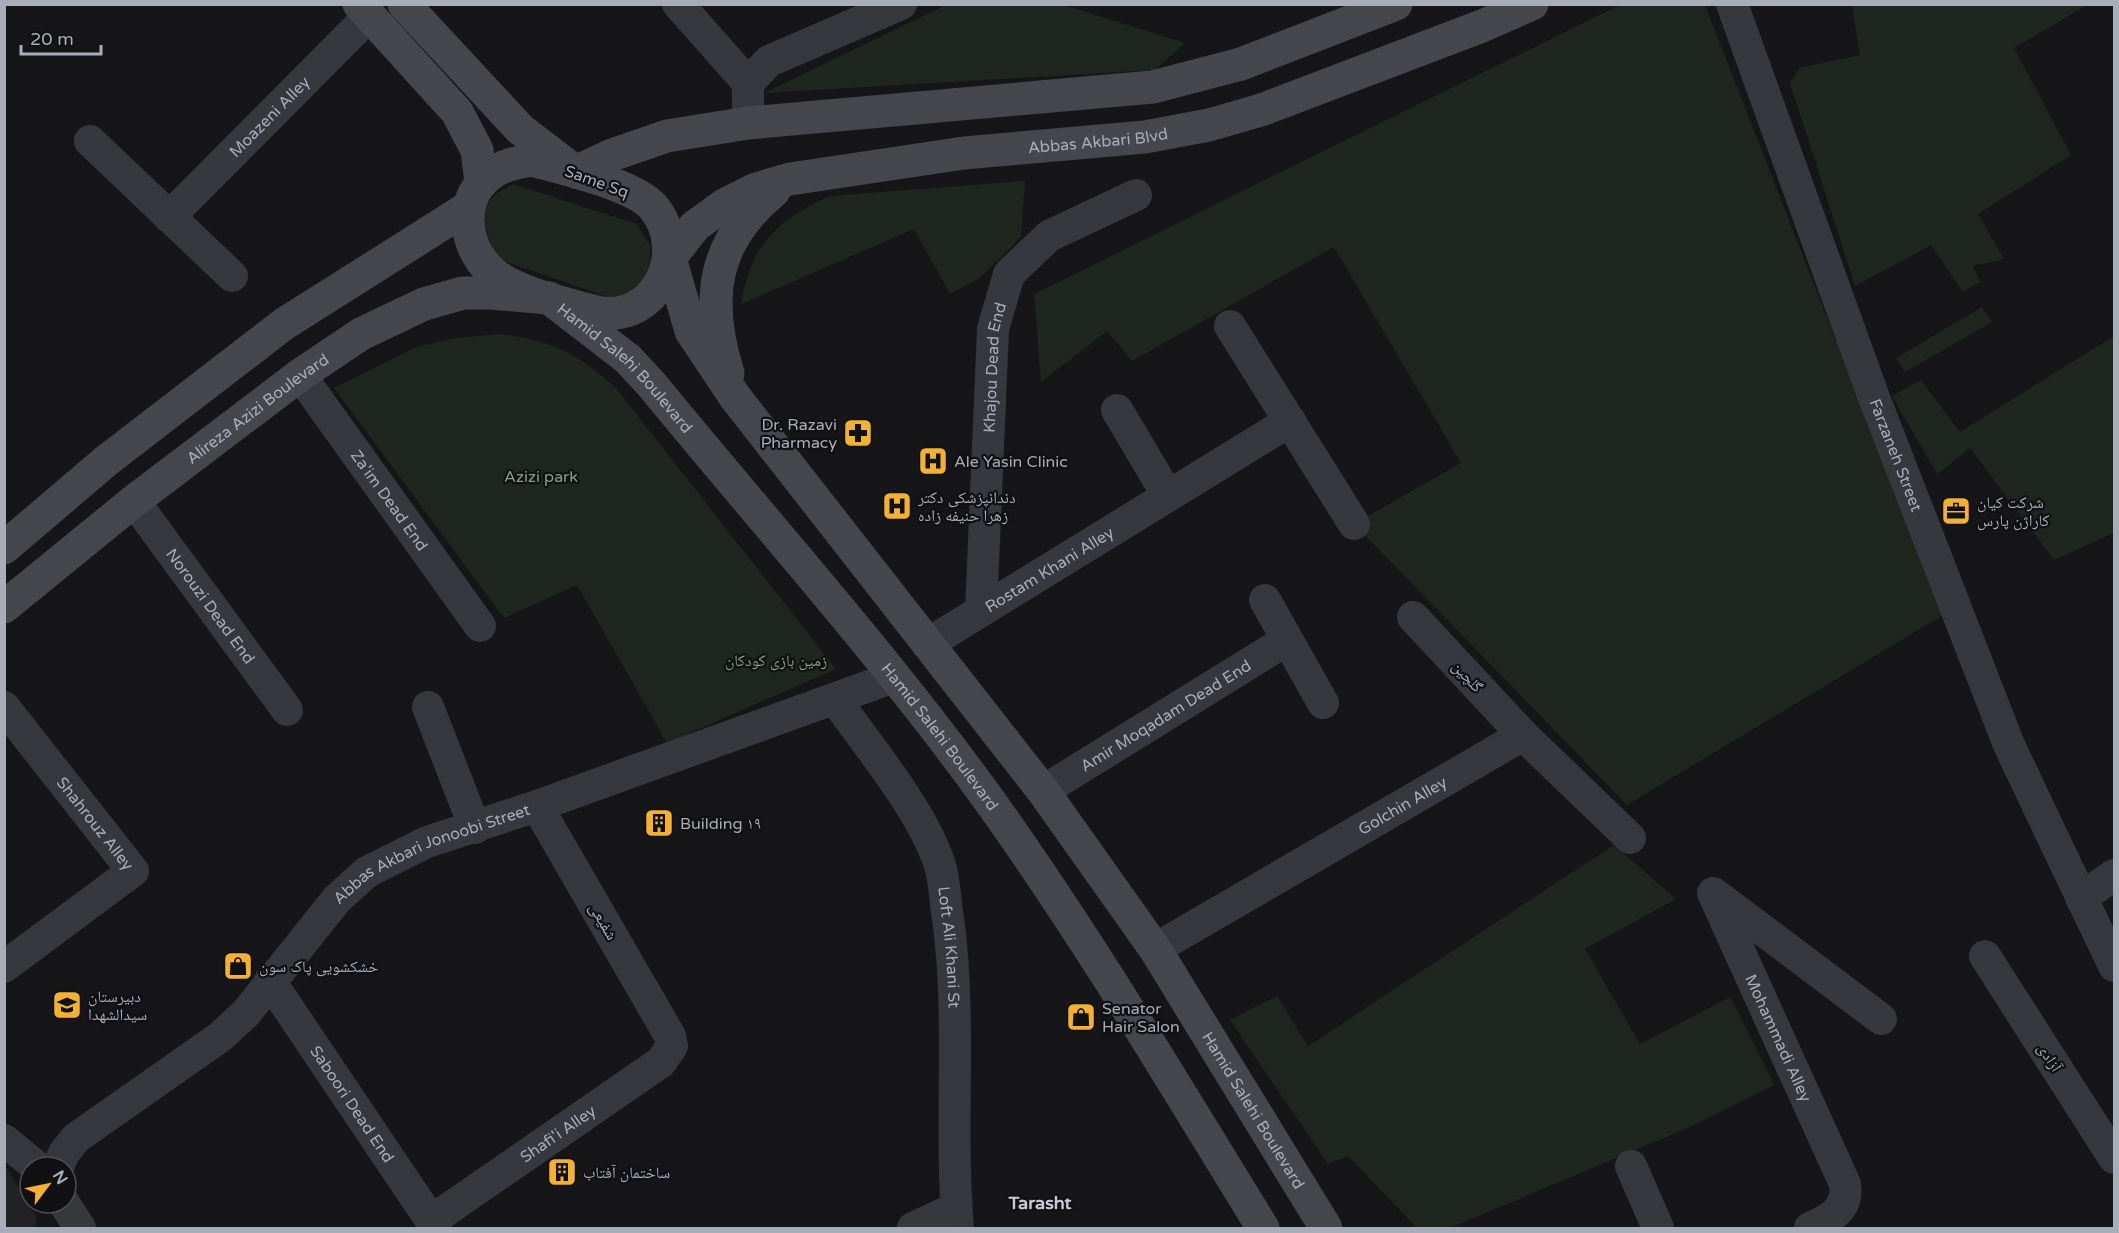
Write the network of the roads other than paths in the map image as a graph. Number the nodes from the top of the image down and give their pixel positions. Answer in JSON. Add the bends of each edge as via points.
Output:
{"nodes":[{"id":1,"x":404,"y":4,"type":"edge"},
{"id":2,"x":678,"y":4,"type":"edge"},
{"id":3,"x":901,"y":4,"type":"edge"},
{"id":4,"x":1396,"y":4,"type":"edge"},
{"id":5,"x":1532,"y":4,"type":"edge"},
{"id":6,"x":1732,"y":4,"type":"edge"},
{"id":7,"x":364,"y":10,"type":"edge"},
{"id":8,"x":748,"y":82,"type":"junction"},
{"id":9,"x":748,"y":123,"type":"junction"},
{"id":10,"x":90,"y":141,"type":"dead end"},
{"id":11,"x":576,"y":172,"type":"junction"},
{"id":12,"x":790,"y":179,"type":"junction"},
{"id":13,"x":475,"y":195,"type":"junction"},
{"id":14,"x":1136,"y":195,"type":"dead end"},
{"id":15,"x":169,"y":217,"type":"junction"},
{"id":16,"x":670,"y":258,"type":"junction"},
{"id":17,"x":232,"y":276,"type":"dead end"},
{"id":18,"x":549,"y":298,"type":"junction"},
{"id":19,"x":1230,"y":326,"type":"dead end"},
{"id":20,"x":300,"y":375,"type":"junction"},
{"id":21,"x":735,"y":398,"type":"junction"},
{"id":22,"x":1117,"y":410,"type":"dead end"},
{"id":23,"x":1290,"y":421,"type":"junction"},
{"id":24,"x":1168,"y":495,"type":"junction"},
{"id":25,"x":135,"y":501,"type":"junction"},
{"id":26,"x":1354,"y":524,"type":"dead end"},
{"id":27,"x":4,"y":548,"type":"edge"},
{"id":28,"x":1265,"y":600,"type":"dead end"},
{"id":29,"x":4,"y":607,"type":"edge"},
{"id":30,"x":981,"y":611,"type":"junction"},
{"id":31,"x":1413,"y":617,"type":"dead end"},
{"id":32,"x":480,"y":626,"type":"dead end"},
{"id":33,"x":1287,"y":640,"type":"junction"},
{"id":34,"x":929,"y":643,"type":"junction"},
{"id":35,"x":894,"y":677,"type":"junction"},
{"id":36,"x":835,"y":699,"type":"junction"},
{"id":37,"x":1323,"y":703,"type":"dead end"},
{"id":38,"x":4,"y":707,"type":"edge"},
{"id":39,"x":428,"y":707,"type":"dead end"},
{"id":40,"x":287,"y":710,"type":"dead end"},
{"id":41,"x":1522,"y":735,"type":"junction"},
{"id":42,"x":1043,"y":791,"type":"junction"},
{"id":43,"x":537,"y":806,"type":"junction"},
{"id":44,"x":475,"y":828,"type":"junction"},
{"id":45,"x":1630,"y":838,"type":"dead end"},
{"id":46,"x":2115,"y":875,"type":"edge"},
{"id":47,"x":2081,"y":898,"type":"junction"},
{"id":48,"x":1155,"y":949,"type":"junction"},
{"id":49,"x":1984,"y":956,"type":"dead end"},
{"id":50,"x":2115,"y":966,"type":"edge"},
{"id":51,"x":4,"y":967,"type":"edge"},
{"id":52,"x":270,"y":981,"type":"junction"},
{"id":53,"x":1881,"y":1019,"type":"dead end"},
{"id":54,"x":4,"y":1140,"type":"edge"},
{"id":55,"x":22,"y":1155,"type":"edge"},
{"id":56,"x":63,"y":1155,"type":"edge"},
{"id":57,"x":2115,"y":1158,"type":"edge"},
{"id":58,"x":1631,"y":1166,"type":"dead end"},
{"id":59,"x":72,"y":1215,"type":"edge"},
{"id":60,"x":957,"y":1218,"type":"edge"},
{"id":61,"x":434,"y":1225,"type":"edge"},
{"id":62,"x":81,"y":1228,"type":"edge"},
{"id":63,"x":913,"y":1228,"type":"edge"},
{"id":64,"x":1263,"y":1228,"type":"edge"},
{"id":65,"x":1326,"y":1228,"type":"edge"},
{"id":66,"x":1658,"y":1228,"type":"edge"},
{"id":67,"x":1810,"y":1228,"type":"edge"}],
"edges":[{"from":1,"to":11,"type":"main road","via":[[520,129]]},
{"from":2,"to":8,"type":"street"},
{"from":3,"to":8,"type":"street","via":[[770,61]]},
{"from":4,"to":9,"type":"main road","via":[[1241,64],[1153,87]]},
{"from":5,"to":12,"type":"main road","name":"Abbas Akbari Blvd","via":[[1261,110],[1209,125],[1145,137],[964,153]]},
{"from":6,"to":47,"type":"street","name":"Farzaneh Street","via":[[1874,395],[2009,745]]},
{"from":7,"to":13,"type":"main road","via":[[457,112],[477,150]]},
{"from":7,"to":15,"type":"street","name":"Moazeni Alley"},
{"from":8,"to":9,"type":"street"},
{"from":9,"to":11,"type":"main road","via":[[667,136]]},
{"from":10,"to":15,"type":"street"},
{"from":11,"to":13,"type":"main road","name":"Same Sq","via":[[532,160],[513,163],[496,170]]},
{"from":11,"to":16,"type":"main road","name":"Same Sq","via":[[629,191],[653,206],[667,230]]},
{"from":12,"to":16,"type":"main road","name":"Abbas Akbari Blvd","via":[[756,189],[724,205],[696,226]]},
{"from":12,"to":21,"type":"main road","via":[[740,224],[720,264],[715,286],[718,341]]},
{"from":13,"to":18,"type":"main road","name":"Same Sq","via":[[467,227],[472,248],[483,265],[499,279]]},
{"from":13,"to":27,"type":"main road","via":[[284,324],[106,461]]},
{"from":14,"to":30,"type":"street","name":"Khajou Dead End","via":[[1049,236],[1009,274],[993,329]]},
{"from":15,"to":17,"type":"street"},
{"from":16,"to":18,"type":"main road","name":"Same Sq","via":[[662,282],[645,301],[622,311],[597,312]]},
{"from":16,"to":21,"type":"main road","name":"Hamid Salehi Boulevard","via":[[692,331]]},
{"from":18,"to":20,"type":"main road","name":"Alireza Azizi Boulevard","via":[[462,293],[424,304],[361,334]]},
{"from":18,"to":35,"type":"main road","name":"Hamid Salehi Boulevard","via":[[628,359],[652,385]]},
{"from":19,"to":23,"type":"street"},
{"from":20,"to":25,"type":"main road","name":"Alireza Azizi Boulevard"},
{"from":20,"to":32,"type":"street","name":"Za'im Dead End"},
{"from":21,"to":34,"type":"main road","name":"Hamid Salehi Boulevard"},
{"from":22,"to":24,"type":"street"},
{"from":23,"to":24,"type":"street","name":"Rostam Khani Alley"},
{"from":23,"to":26,"type":"street"},
{"from":24,"to":30,"type":"street","name":"Rostam Khani Alley"},
{"from":25,"to":29,"type":"main road","name":"Alireza Azizi Boulevard"},
{"from":25,"to":40,"type":"street","name":"Norouzi Dead End"},
{"from":28,"to":33,"type":"street"},
{"from":30,"to":34,"type":"street","name":"Rostam Khani Alley"},
{"from":31,"to":41,"type":"street","name":"گلچین"},
{"from":33,"to":37,"type":"street"},
{"from":33,"to":42,"type":"street","name":"Amir Moqadam Dead End"},
{"from":34,"to":42,"type":"main road","name":"Hamid Salehi Boulevard"},
{"from":35,"to":36,"type":"street","name":"Abbas Akbari Jonoobi Street"},
{"from":35,"to":64,"type":"main road","name":"Hamid Salehi Boulevard","via":[[989,801],[1107,976]]},
{"from":36,"to":43,"type":"street","name":"Abbas Akbari Jonoobi Street"},
{"from":36,"to":60,"type":"street","name":"Loft Ali Khani St","via":[[918,818],[941,869],[953,955]]},
{"from":38,"to":51,"type":"street","name":"Shahrouz Alley","via":[[133,871]]},
{"from":39,"to":44,"type":"street"},
{"from":41,"to":45,"type":"street"},
{"from":41,"to":48,"type":"street","name":"Golchin Alley"},
{"from":42,"to":48,"type":"main road","name":"Hamid Salehi Boulevard"},
{"from":43,"to":44,"type":"street","name":"Abbas Akbari Jonoobi Street"},
{"from":43,"to":61,"type":"street","name":"Shafi'i Alley","via":[[670,1036],[672,1046],[661,1062]]},
{"from":44,"to":52,"type":"street","name":"Abbas Akbari Jonoobi Street","via":[[427,842],[368,872],[337,899]]},
{"from":46,"to":47,"type":"street"},
{"from":47,"to":50,"type":"street","name":"Farzaneh Street"},
{"from":48,"to":65,"type":"main road","name":"Hamid Salehi Boulevard"},
{"from":49,"to":57,"type":"street","name":"آزادی"},
{"from":52,"to":56,"type":"street","name":"Abbas Akbari Jonoobi Street","via":[[246,1013],[220,1037],[76,1138]]},
{"from":52,"to":61,"type":"street","name":"Saboori Dead End"},
{"from":53,"to":67,"type":"street","name":"Mohammadi Alley","via":[[1713,893],[1845,1184],[1845,1201],[1840,1208]]},
{"from":54,"to":55,"type":"street"},
{"from":58,"to":66,"type":"street"},
{"from":59,"to":62,"type":"street"},
{"from":60,"to":63,"type":"street"}]}
